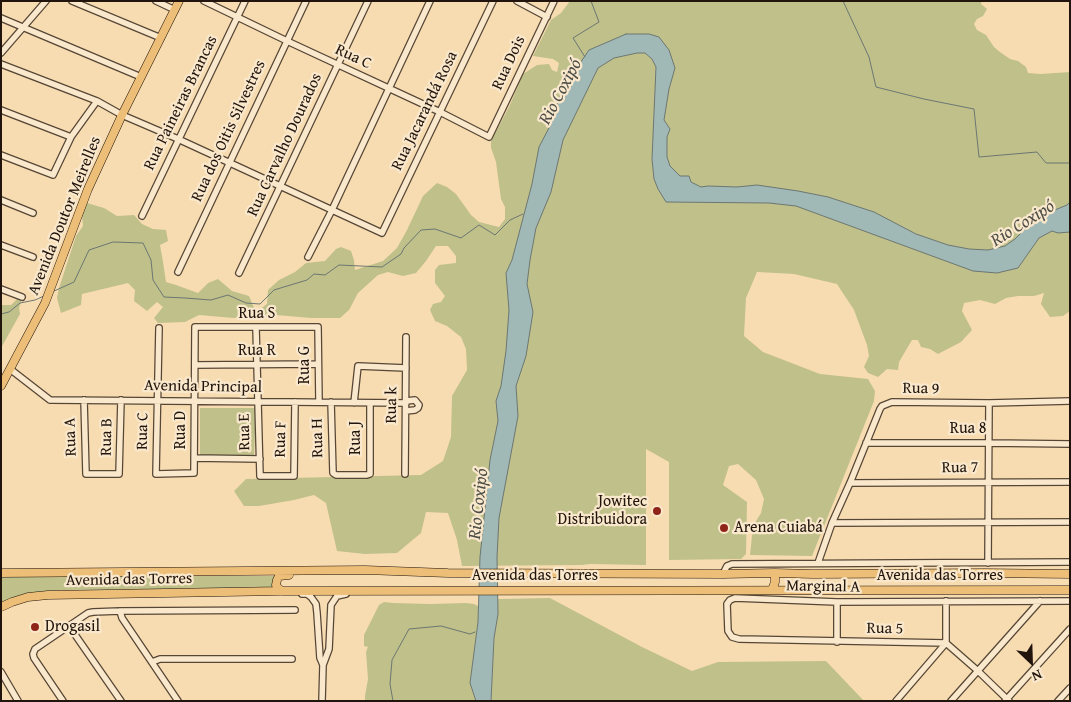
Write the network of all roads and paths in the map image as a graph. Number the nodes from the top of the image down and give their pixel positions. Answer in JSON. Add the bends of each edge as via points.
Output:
{"nodes":[{"id":1,"x":46,"y":1,"type":"edge"},
{"id":2,"x":72,"y":1,"type":"edge"},
{"id":3,"x":156,"y":1,"type":"edge"},
{"id":4,"x":179,"y":1,"type":"edge"},
{"id":5,"x":204,"y":1,"type":"edge"},
{"id":6,"x":245,"y":1,"type":"edge"},
{"id":7,"x":306,"y":1,"type":"edge"},
{"id":8,"x":368,"y":1,"type":"edge"},
{"id":9,"x":430,"y":1,"type":"edge"},
{"id":10,"x":493,"y":1,"type":"edge"},
{"id":11,"x":516,"y":1,"type":"edge"},
{"id":12,"x":554,"y":1,"type":"edge"},
{"id":13,"x":175,"y":10,"type":"junction"},
{"id":14,"x":237,"y":17,"type":"junction"},
{"id":15,"x":547,"y":17,"type":"junction"},
{"id":16,"x":1,"y":18,"type":"edge"},
{"id":17,"x":23,"y":27,"type":"junction"},
{"id":18,"x":161,"y":38,"type":"junction"},
{"id":19,"x":287,"y":41,"type":"junction"},
{"id":20,"x":1,"y":53,"type":"edge"},
{"id":21,"x":1,"y":64,"type":"edge"},
{"id":22,"x":338,"y":65,"type":"junction"},
{"id":23,"x":141,"y":77,"type":"junction"},
{"id":24,"x":389,"y":89,"type":"junction"},
{"id":25,"x":97,"y":101,"type":"junction"},
{"id":26,"x":1,"y":110,"type":"edge"},
{"id":27,"x":440,"y":112,"type":"junction"},
{"id":28,"x":122,"y":115,"type":"junction"},
{"id":29,"x":71,"y":137,"type":"junction"},
{"id":30,"x":178,"y":138,"type":"junction"},
{"id":31,"x":490,"y":138,"type":"joint"},
{"id":32,"x":1,"y":155,"type":"edge"},
{"id":33,"x":230,"y":162,"type":"junction"},
{"id":34,"x":280,"y":187,"type":"junction"},
{"id":35,"x":1,"y":200,"type":"edge"},
{"id":36,"x":332,"y":210,"type":"junction"},
{"id":37,"x":32,"y":213,"type":"dead end"},
{"id":38,"x":142,"y":216,"type":"dead end"},
{"id":39,"x":1,"y":245,"type":"edge"},
{"id":40,"x":308,"y":257,"type":"dead end"},
{"id":41,"x":33,"y":258,"type":"dead end"},
{"id":42,"x":178,"y":272,"type":"dead end"},
{"id":43,"x":239,"y":273,"type":"dead end"},
{"id":44,"x":1,"y":289,"type":"edge"},
{"id":45,"x":22,"y":297,"type":"dead end"},
{"id":46,"x":195,"y":327,"type":"joint"},
{"id":47,"x":318,"y":327,"type":"joint"},
{"id":48,"x":159,"y":328,"type":"dead end"},
{"id":49,"x":256,"y":328,"type":"junction"},
{"id":50,"x":406,"y":337,"type":"dead end"},
{"id":51,"x":258,"y":364,"type":"junction"},
{"id":52,"x":318,"y":364,"type":"junction"},
{"id":53,"x":195,"y":365,"type":"junction"},
{"id":54,"x":406,"y":368,"type":"junction"},
{"id":55,"x":10,"y":369,"type":"junction"},
{"id":56,"x":1,"y":386,"type":"edge"},
{"id":57,"x":84,"y":400,"type":"junction"},
{"id":58,"x":121,"y":400,"type":"junction"},
{"id":59,"x":158,"y":401,"type":"junction"},
{"id":60,"x":195,"y":401,"type":"junction"},
{"id":61,"x":258,"y":402,"type":"junction"},
{"id":62,"x":295,"y":402,"type":"junction"},
{"id":63,"x":319,"y":402,"type":"junction"},
{"id":64,"x":331,"y":402,"type":"junction"},
{"id":65,"x":406,"y":402,"type":"junction"},
{"id":66,"x":1070,"y":402,"type":"edge"},
{"id":67,"x":354,"y":403,"type":"junction"},
{"id":68,"x":370,"y":403,"type":"junction"},
{"id":69,"x":989,"y":403,"type":"junction"},
{"id":70,"x":406,"y":411,"type":"junction"},
{"id":71,"x":866,"y":443,"type":"junction"},
{"id":72,"x":989,"y":443,"type":"junction"},
{"id":73,"x":1070,"y":444,"type":"edge"},
{"id":74,"x":194,"y":458,"type":"junction"},
{"id":75,"x":260,"y":458,"type":"junction"},
{"id":76,"x":194,"y":473,"type":"joint"},
{"id":77,"x":120,"y":474,"type":"joint"},
{"id":78,"x":370,"y":474,"type":"joint"},
{"id":79,"x":405,"y":474,"type":"dead end"},
{"id":80,"x":260,"y":476,"type":"joint"},
{"id":81,"x":988,"y":482,"type":"junction"},
{"id":82,"x":1070,"y":482,"type":"edge"},
{"id":83,"x":850,"y":483,"type":"junction"},
{"id":84,"x":1070,"y":522,"type":"edge"},
{"id":85,"x":832,"y":523,"type":"junction"},
{"id":86,"x":988,"y":523,"type":"junction"},
{"id":87,"x":1070,"y":562,"type":"edge"},
{"id":88,"x":818,"y":563,"type":"junction"},
{"id":89,"x":988,"y":563,"type":"junction"},
{"id":90,"x":365,"y":570,"type":"junction"},
{"id":91,"x":1,"y":573,"type":"edge"},
{"id":92,"x":775,"y":573,"type":"junction"},
{"id":93,"x":722,"y":574,"type":"junction"},
{"id":94,"x":805,"y":574,"type":"junction"},
{"id":95,"x":1070,"y":574,"type":"edge"},
{"id":96,"x":282,"y":590,"type":"junction"},
{"id":97,"x":370,"y":590,"type":"junction"},
{"id":98,"x":772,"y":590,"type":"junction"},
{"id":99,"x":799,"y":590,"type":"junction"},
{"id":100,"x":1070,"y":590,"type":"edge"},
{"id":101,"x":946,"y":601,"type":"junction"},
{"id":102,"x":1040,"y":601,"type":"junction"},
{"id":103,"x":1070,"y":601,"type":"edge"},
{"id":104,"x":12,"y":602,"type":"junction"},
{"id":105,"x":837,"y":602,"type":"junction"},
{"id":106,"x":1,"y":606,"type":"edge"},
{"id":107,"x":120,"y":610,"type":"junction"},
{"id":108,"x":295,"y":610,"type":"dead end"},
{"id":109,"x":1,"y":613,"type":"edge"},
{"id":110,"x":70,"y":626,"type":"junction"},
{"id":111,"x":1070,"y":628,"type":"edge"},
{"id":112,"x":739,"y":638,"type":"joint"},
{"id":113,"x":836,"y":642,"type":"junction"},
{"id":114,"x":946,"y":643,"type":"junction"},
{"id":115,"x":292,"y":659,"type":"dead end"},
{"id":116,"x":152,"y":662,"type":"junction"},
{"id":117,"x":323,"y":665,"type":"junction"},
{"id":118,"x":978,"y":671,"type":"junction"},
{"id":119,"x":1,"y":672,"type":"edge"},
{"id":120,"x":1,"y":680,"type":"edge"},
{"id":121,"x":1070,"y":688,"type":"edge"},
{"id":122,"x":17,"y":700,"type":"edge"},
{"id":123,"x":1007,"y":700,"type":"edge"},
{"id":124,"x":63,"y":701,"type":"edge"},
{"id":125,"x":121,"y":701,"type":"edge"},
{"id":126,"x":178,"y":701,"type":"edge"},
{"id":127,"x":322,"y":701,"type":"edge"},
{"id":128,"x":896,"y":701,"type":"edge"},
{"id":129,"x":951,"y":701,"type":"edge"},
{"id":130,"x":1058,"y":701,"type":"edge"}],
"edges":[{"from":1,"to":17,"type":"street"},
{"from":2,"to":18,"type":"street"},
{"from":3,"to":13,"type":"street"},
{"from":4,"to":13,"type":"main road","name":"Avenida Doutor Meirelles"},
{"from":5,"to":14,"type":"street","name":"Rua C"},
{"from":6,"to":14,"type":"street","name":"Rua Paineiras Brancas"},
{"from":7,"to":19,"type":"street","name":"Rua dos Oitis Silvestres"},
{"from":8,"to":22,"type":"street","name":"Rua Carvalho Dourados"},
{"from":9,"to":24,"type":"street"},
{"from":10,"to":27,"type":"street","name":"Rua Jacarandá Rosa"},
{"from":11,"to":15,"type":"street"},
{"from":12,"to":15,"type":"street","name":"Rua Dois"},
{"from":13,"to":18,"type":"main road","name":"Avenida Doutor Meirelles"},
{"from":14,"to":19,"type":"street","name":"Rua C"},
{"from":14,"to":30,"type":"street","name":"Rua Paineiras Brancas"},
{"from":15,"to":31,"type":"street","name":"Rua Dois"},
{"from":16,"to":17,"type":"street"},
{"from":17,"to":20,"type":"street"},
{"from":17,"to":23,"type":"street"},
{"from":18,"to":23,"type":"main road","name":"Avenida Doutor Meirelles"},
{"from":19,"to":22,"type":"street","name":"Rua C"},
{"from":19,"to":33,"type":"street","name":"Rua dos Oitis Silvestres"},
{"from":21,"to":25,"type":"street"},
{"from":22,"to":24,"type":"street","name":"Rua C"},
{"from":22,"to":34,"type":"street","name":"Rua Carvalho Dourados"},
{"from":23,"to":28,"type":"main road","name":"Avenida Doutor Meirelles"},
{"from":24,"to":27,"type":"street","name":"Rua C"},
{"from":24,"to":36,"type":"street"},
{"from":25,"to":28,"type":"street"},
{"from":25,"to":29,"type":"street"},
{"from":26,"to":29,"type":"street"},
{"from":27,"to":31,"type":"street","name":"Rua C"},
{"from":27,"to":36,"type":"street","name":"Rua Jacarandá Rosa","via":[[382,233]]},
{"from":28,"to":30,"type":"street"},
{"from":28,"to":55,"type":"main road","name":"Avenida Doutor Meirelles","via":[[88,189],[46,304]]},
{"from":29,"to":32,"type":"street","via":[[53,175]]},
{"from":30,"to":33,"type":"street"},
{"from":30,"to":38,"type":"street","name":"Rua Paineiras Brancas"},
{"from":33,"to":34,"type":"street"},
{"from":33,"to":42,"type":"street","name":"Rua dos Oitis Silvestres"},
{"from":34,"to":36,"type":"street"},
{"from":34,"to":43,"type":"street","name":"Rua Carvalho Dourados"},
{"from":35,"to":37,"type":"street"},
{"from":36,"to":40,"type":"street"},
{"from":39,"to":41,"type":"street"},
{"from":44,"to":45,"type":"street"},
{"from":46,"to":49,"type":"street","name":"Rua S"},
{"from":46,"to":53,"type":"street","name":"Rua D"},
{"from":47,"to":49,"type":"street","name":"Rua S"},
{"from":47,"to":52,"type":"street","name":"Rua G"},
{"from":48,"to":59,"type":"street","name":"Rua C"},
{"from":49,"to":51,"type":"street","name":"Rua E"},
{"from":50,"to":54,"type":"street","name":"Rua k"},
{"from":51,"to":52,"type":"street","name":"Rua R"},
{"from":51,"to":53,"type":"street","name":"Rua R"},
{"from":51,"to":61,"type":"street","name":"Rua E"},
{"from":52,"to":63,"type":"street","name":"Rua G"},
{"from":53,"to":60,"type":"street","name":"Rua D"},
{"from":54,"to":65,"type":"street","name":"Rua k"},
{"from":54,"to":67,"type":"street","via":[[358,366]]},
{"from":55,"to":56,"type":"main road","name":"Avenida Doutor Meirelles"},
{"from":55,"to":57,"type":"street","name":"Avenida Principal","via":[[50,400]]},
{"from":57,"to":58,"type":"street","name":"Avenida Principal"},
{"from":57,"to":77,"type":"street","name":"Rua A","via":[[86,474]]},
{"from":58,"to":59,"type":"street","name":"Avenida Principal"},
{"from":58,"to":77,"type":"street","name":"Rua B"},
{"from":59,"to":60,"type":"street","name":"Avenida Principal"},
{"from":59,"to":76,"type":"street","name":"Rua C","via":[[156,474]]},
{"from":60,"to":61,"type":"street","name":"Avenida Principal"},
{"from":60,"to":74,"type":"street","name":"Rua D"},
{"from":61,"to":62,"type":"street","name":"Avenida Principal"},
{"from":61,"to":75,"type":"street","name":"Rua E"},
{"from":62,"to":63,"type":"street","name":"Avenida Principal"},
{"from":62,"to":80,"type":"street","name":"Rua F","via":[[294,476]]},
{"from":63,"to":64,"type":"street","name":"Avenida Principal"},
{"from":64,"to":67,"type":"street","name":"Avenida Principal"},
{"from":64,"to":78,"type":"street","name":"Rua H","via":[[333,473]]},
{"from":65,"to":68,"type":"street","name":"Avenida Principal"},
{"from":65,"to":70,"type":"street","name":"Rua k"},
{"from":65,"to":70,"type":"street","via":[[415,400],[419,405],[415,410]]},
{"from":66,"to":69,"type":"street","name":"Rua 9"},
{"from":67,"to":68,"type":"street","name":"Avenida Principal"},
{"from":68,"to":78,"type":"street","name":"Rua J"},
{"from":69,"to":71,"type":"street","name":"Rua 9","via":[[892,402],[880,409]]},
{"from":69,"to":72,"type":"street"},
{"from":70,"to":79,"type":"street","name":"Rua k"},
{"from":71,"to":72,"type":"street","name":"Rua 8"},
{"from":71,"to":83,"type":"street","name":"Rua 9"},
{"from":72,"to":73,"type":"street","name":"Rua 8"},
{"from":72,"to":81,"type":"street"},
{"from":74,"to":75,"type":"street"},
{"from":74,"to":76,"type":"street","name":"Rua D"},
{"from":75,"to":80,"type":"street","name":"Rua E"},
{"from":81,"to":82,"type":"street","name":"Rua 7"},
{"from":81,"to":83,"type":"street","name":"Rua 7"},
{"from":81,"to":86,"type":"street"},
{"from":83,"to":85,"type":"street","name":"Rua 9"},
{"from":84,"to":86,"type":"street"},
{"from":85,"to":86,"type":"street"},
{"from":85,"to":88,"type":"street","name":"Rua 9"},
{"from":86,"to":89,"type":"street"},
{"from":87,"to":89,"type":"street"},
{"from":88,"to":89,"type":"street"},
{"from":88,"to":93,"type":"street","via":[[732,564]]},
{"from":90,"to":91,"type":"main road","name":"Avenida das Torres"},
{"from":90,"to":93,"type":"main road","name":"Avenida das Torres"},
{"from":90,"to":96,"type":"main road","via":[[279,576],[276,586]]},
{"from":92,"to":93,"type":"main road","name":"Avenida das Torres"},
{"from":92,"to":94,"type":"main road","name":"Avenida das Torres"},
{"from":92,"to":98,"type":"main road"},
{"from":94,"to":95,"type":"main road","name":"Avenida das Torres"},
{"from":94,"to":99,"type":"main road","via":[[798,580]]},
{"from":96,"to":97,"type":"main road","name":"Avenida das Torres"},
{"from":96,"to":104,"type":"main road","name":"Avenida das Torres","via":[[48,595]]},
{"from":96,"to":117,"type":"street","via":[[291,594],[307,594],[314,600]]},
{"from":97,"to":98,"type":"main road","name":"Avenida das Torres"},
{"from":97,"to":117,"type":"street","via":[[341,594],[332,603],[329,649]]},
{"from":98,"to":99,"type":"main road","name":"Avenida das Torres"},
{"from":99,"to":100,"type":"main road","name":"Avenida das Torres"},
{"from":101,"to":102,"type":"street","name":"Marginal A"},
{"from":101,"to":105,"type":"street","name":"Marginal A"},
{"from":101,"to":114,"type":"street"},
{"from":102,"to":103,"type":"street","name":"Marginal A"},
{"from":102,"to":118,"type":"street"},
{"from":104,"to":106,"type":"main road","name":"Avenida das Torres"},
{"from":104,"to":109,"type":"street"},
{"from":105,"to":112,"type":"street","name":"Marginal A","via":[[735,598],[727,604],[728,631],[732,637]]},
{"from":105,"to":113,"type":"street"},
{"from":107,"to":108,"type":"street"},
{"from":107,"to":110,"type":"street","via":[[88,613]]},
{"from":107,"to":116,"type":"street"},
{"from":110,"to":124,"type":"street","via":[[35,649],[33,654]]},
{"from":110,"to":125,"type":"street"},
{"from":111,"to":123,"type":"street"},
{"from":112,"to":113,"type":"street","name":"Rua 5"},
{"from":113,"to":114,"type":"street","name":"Rua 5"},
{"from":114,"to":118,"type":"street"},
{"from":114,"to":128,"type":"street"},
{"from":115,"to":116,"type":"street","via":[[160,659]]},
{"from":116,"to":126,"type":"street"},
{"from":117,"to":127,"type":"street"},
{"from":118,"to":123,"type":"street"},
{"from":118,"to":129,"type":"street"},
{"from":119,"to":122,"type":"street"},
{"from":120,"to":122,"type":"street"},
{"from":121,"to":130,"type":"street"}]}
